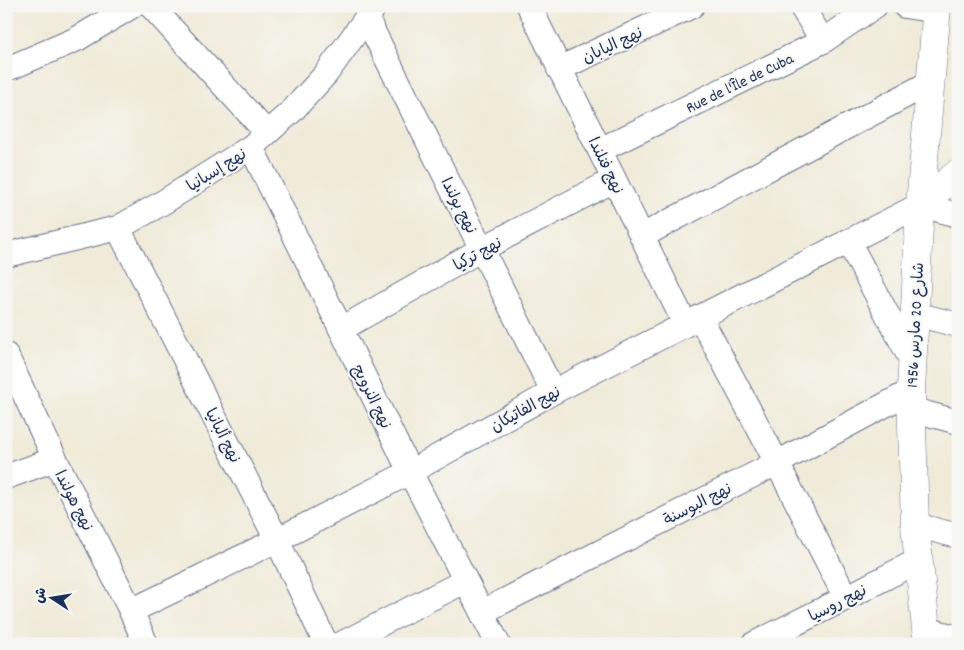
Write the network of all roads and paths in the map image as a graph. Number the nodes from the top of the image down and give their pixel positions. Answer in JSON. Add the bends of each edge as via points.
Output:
{"nodes":[{"id":1,"x":132,"y":6,"type":"edge"},
{"id":2,"x":151,"y":6,"type":"edge"},
{"id":3,"x":528,"y":6,"type":"edge"},
{"id":4,"x":692,"y":6,"type":"edge"},
{"id":5,"x":801,"y":6,"type":"edge"},
{"id":6,"x":875,"y":6,"type":"edge"},
{"id":7,"x":905,"y":6,"type":"edge"},
{"id":8,"x":937,"y":9,"type":"edge"},
{"id":9,"x":371,"y":13,"type":"edge"},
{"id":10,"x":823,"y":41,"type":"junction"},
{"id":11,"x":6,"y":68,"type":"edge"},
{"id":12,"x":559,"y":69,"type":"junction"},
{"id":13,"x":931,"y":82,"type":"junction"},
{"id":14,"x":259,"y":140,"type":"junction"},
{"id":15,"x":600,"y":150,"type":"junction"},
{"id":16,"x":958,"y":173,"type":"edge"},
{"id":17,"x":614,"y":180,"type":"junction"},
{"id":18,"x":920,"y":205,"type":"junction"},
{"id":19,"x":958,"y":215,"type":"edge"},
{"id":20,"x":118,"y":228,"type":"junction"},
{"id":21,"x":642,"y":236,"type":"junction"},
{"id":22,"x":848,"y":241,"type":"junction"},
{"id":23,"x":482,"y":249,"type":"junction"},
{"id":24,"x":6,"y":255,"type":"edge"},
{"id":25,"x":915,"y":314,"type":"junction"},
{"id":26,"x":693,"y":321,"type":"junction"},
{"id":27,"x":958,"y":326,"type":"edge"},
{"id":28,"x":341,"y":329,"type":"junction"},
{"id":29,"x":6,"y":355,"type":"edge"},
{"id":30,"x":912,"y":361,"type":"junction"},
{"id":31,"x":553,"y":392,"type":"junction"},
{"id":32,"x":910,"y":400,"type":"junction"},
{"id":33,"x":958,"y":422,"type":"edge"},
{"id":34,"x":55,"y":459,"type":"junction"},
{"id":35,"x":777,"y":463,"type":"junction"},
{"id":36,"x":410,"y":472,"type":"junction"},
{"id":37,"x":6,"y":478,"type":"edge"},
{"id":38,"x":915,"y":525,"type":"junction"},
{"id":39,"x":958,"y":536,"type":"edge"},
{"id":40,"x":277,"y":540,"type":"junction"},
{"id":41,"x":919,"y":560,"type":"junction"},
{"id":42,"x":465,"y":580,"type":"junction"},
{"id":43,"x":846,"y":598,"type":"junction"},
{"id":44,"x":131,"y":611,"type":"junction"},
{"id":45,"x":482,"y":612,"type":"junction"},
{"id":46,"x":927,"y":637,"type":"edge"},
{"id":47,"x":958,"y":638,"type":"edge"},
{"id":48,"x":146,"y":644,"type":"edge"},
{"id":49,"x":326,"y":644,"type":"edge"},
{"id":50,"x":341,"y":644,"type":"edge"},
{"id":51,"x":498,"y":644,"type":"edge"},
{"id":52,"x":754,"y":644,"type":"edge"}],
"edges":[{"from":1,"to":11,"type":"street","via":[[77,39]]},
{"from":2,"to":14,"type":"street","name":"نهج النرويج"},
{"from":3,"to":12,"type":"street","name":"نهج فنلندا"},
{"from":4,"to":12,"type":"street","name":"نهج اليابان"},
{"from":5,"to":10,"type":"street"},
{"from":6,"to":10,"type":"street","name":"Rue de l'Île de Cuba"},
{"from":7,"to":8,"type":"street"},
{"from":8,"to":13,"type":"street","name":"شارع 20 مارس 1956"},
{"from":9,"to":14,"type":"street","name":"نهج إسبانيا","via":[[326,74]]},
{"from":9,"to":23,"type":"street","name":"نهج بولندا"},
{"from":10,"to":15,"type":"street","name":"Rue de l'Île de Cuba"},
{"from":12,"to":15,"type":"street","name":"نهج فنلندا"},
{"from":13,"to":18,"type":"street","name":"شارع 20 مارس 1956"},
{"from":13,"to":21,"type":"street"},
{"from":14,"to":20,"type":"street","name":"نهج إسبانيا"},
{"from":14,"to":28,"type":"street","name":"نهج النرويج"},
{"from":15,"to":17,"type":"street","name":"نهج فنلندا"},
{"from":16,"to":18,"type":"street"},
{"from":17,"to":21,"type":"street","name":"نهج فنلندا"},
{"from":17,"to":23,"type":"street","name":"نهج تركيا"},
{"from":18,"to":19,"type":"street"},
{"from":18,"to":22,"type":"street","name":"نهج الفاتيكان"},
{"from":18,"to":25,"type":"street","name":"شارع 20 مارس 1956"},
{"from":20,"to":24,"type":"street","name":"نهج إسبانيا"},
{"from":20,"to":40,"type":"street","name":"نهج ألبانيا"},
{"from":21,"to":26,"type":"street","name":"نهج فنلندا"},
{"from":22,"to":26,"type":"street","name":"نهج الفاتيكان"},
{"from":22,"to":30,"type":"street"},
{"from":23,"to":28,"type":"street","name":"نهج تركيا"},
{"from":23,"to":31,"type":"street","name":"نهج بولندا"},
{"from":25,"to":27,"type":"street"},
{"from":25,"to":30,"type":"street","name":"شارع 20 مارس 1956"},
{"from":26,"to":31,"type":"street","name":"نهج الفاتيكان"},
{"from":26,"to":35,"type":"street","name":"نهج فنلندا"},
{"from":28,"to":36,"type":"street","name":"نهج النرويج"},
{"from":29,"to":34,"type":"street","name":"نهج هولندا"},
{"from":30,"to":32,"type":"street","name":"شارع 20 مارس 1956"},
{"from":31,"to":36,"type":"street","name":"نهج الفاتيكان"},
{"from":32,"to":33,"type":"street"},
{"from":32,"to":35,"type":"street","name":"نهج البوسنة"},
{"from":32,"to":38,"type":"street","name":"شارع 20 مارس 1956"},
{"from":34,"to":37,"type":"street"},
{"from":34,"to":44,"type":"street","name":"نهج هولندا"},
{"from":35,"to":43,"type":"street","name":"نهج فنلندا"},
{"from":35,"to":45,"type":"street","name":"نهج البوسنة"},
{"from":36,"to":40,"type":"street","name":"نهج الفاتيكان"},
{"from":36,"to":42,"type":"street","name":"نهج النرويج"},
{"from":38,"to":39,"type":"street"},
{"from":38,"to":41,"type":"street","name":"شارع 20 مارس 1956"},
{"from":40,"to":44,"type":"street","name":"نهج الفاتيكان"},
{"from":40,"to":49,"type":"street","name":"نهج ألبانيا"},
{"from":41,"to":43,"type":"street","name":"نهج روسيا"},
{"from":41,"to":46,"type":"street","name":"شارع 20 مارس 1956"},
{"from":42,"to":45,"type":"street","name":"نهج النرويج"},
{"from":42,"to":50,"type":"street"},
{"from":43,"to":52,"type":"street","name":"نهج روسيا"},
{"from":44,"to":48,"type":"street","name":"نهج هولندا"},
{"from":45,"to":51,"type":"street","name":"نهج النرويج"},
{"from":46,"to":47,"type":"street"}]}
